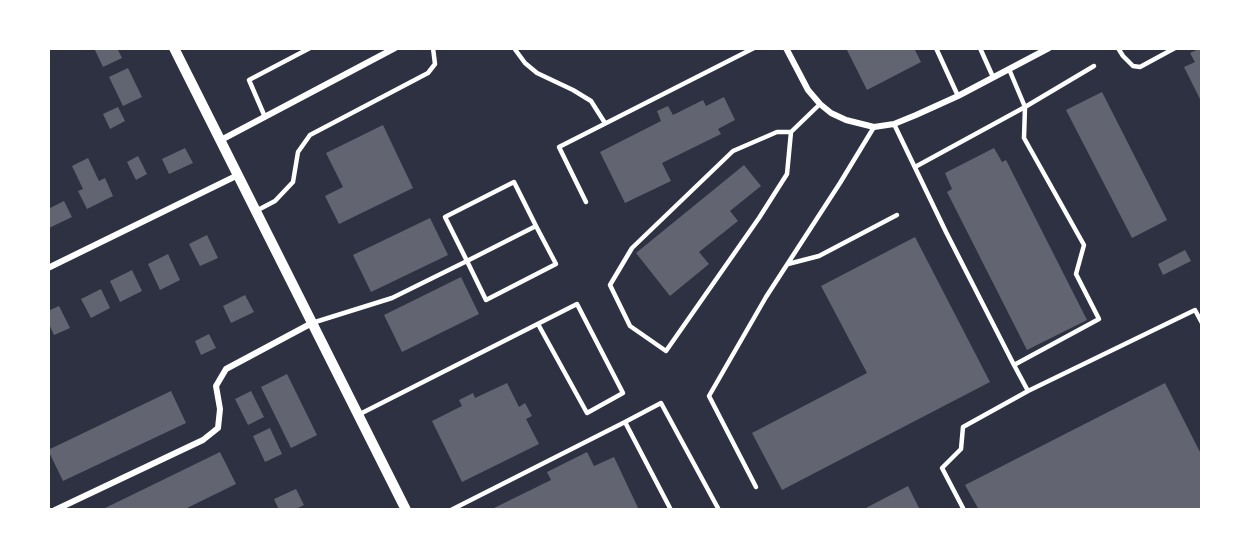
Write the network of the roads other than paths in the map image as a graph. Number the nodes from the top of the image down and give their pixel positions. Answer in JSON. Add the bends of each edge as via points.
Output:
{"nodes":[{"id":1,"x":174,"y":48,"type":"edge"},
{"id":2,"x":310,"y":48,"type":"edge"},
{"id":3,"x":395,"y":48,"type":"edge"},
{"id":4,"x":434,"y":48,"type":"edge"},
{"id":5,"x":514,"y":48,"type":"edge"},
{"id":6,"x":754,"y":48,"type":"edge"},
{"id":7,"x":786,"y":48,"type":"edge"},
{"id":8,"x":936,"y":48,"type":"edge"},
{"id":9,"x":980,"y":48,"type":"edge"},
{"id":10,"x":1048,"y":48,"type":"edge"},
{"id":11,"x":1118,"y":48,"type":"edge"},
{"id":12,"x":1175,"y":48,"type":"edge"},
{"id":13,"x":1094,"y":66,"type":"dead end"},
{"id":14,"x":1009,"y":69,"type":"junction"},
{"id":15,"x":993,"y":77,"type":"junction"},
{"id":16,"x":958,"y":96,"type":"junction"},
{"id":17,"x":820,"y":104,"type":"junction"},
{"id":18,"x":1025,"y":107,"type":"junction"},
{"id":19,"x":265,"y":117,"type":"junction"},
{"id":20,"x":605,"y":123,"type":"junction"},
{"id":21,"x":894,"y":124,"type":"junction"},
{"id":22,"x":874,"y":127,"type":"junction"},
{"id":23,"x":791,"y":132,"type":"junction"},
{"id":24,"x":221,"y":140,"type":"junction"},
{"id":25,"x":915,"y":166,"type":"junction"},
{"id":26,"x":238,"y":175,"type":"junction"},
{"id":27,"x":586,"y":202,"type":"dead end"},
{"id":28,"x":256,"y":211,"type":"junction"},
{"id":29,"x":897,"y":215,"type":"dead end"},
{"id":30,"x":536,"y":226,"type":"junction"},
{"id":31,"x":467,"y":261,"type":"junction"},
{"id":32,"x":788,"y":264,"type":"junction"},
{"id":33,"x":48,"y":268,"type":"edge"},
{"id":34,"x":312,"y":323,"type":"junction"},
{"id":35,"x":1202,"y":323,"type":"edge"},
{"id":36,"x":538,"y":324,"type":"junction"},
{"id":37,"x":1014,"y":365,"type":"junction"},
{"id":38,"x":1028,"y":391,"type":"junction"},
{"id":39,"x":358,"y":415,"type":"junction"},
{"id":40,"x":625,"y":422,"type":"junction"},
{"id":41,"x":756,"y":487,"type":"dead end"},
{"id":42,"x":55,"y":510,"type":"edge"},
{"id":43,"x":406,"y":510,"type":"edge"},
{"id":44,"x":451,"y":510,"type":"edge"},
{"id":45,"x":671,"y":510,"type":"edge"},
{"id":46,"x":719,"y":510,"type":"edge"},
{"id":47,"x":964,"y":510,"type":"edge"}],
"edges":[{"from":1,"to":24,"type":"street"},
{"from":2,"to":19,"type":"lane","via":[[249,80]]},
{"from":3,"to":19,"type":"street"},
{"from":4,"to":28,"type":"lane","via":[[435,64],[428,73],[310,135],[298,152],[293,182],[275,201]]},
{"from":5,"to":20,"type":"lane","via":[[537,73],[591,101]]},
{"from":6,"to":20,"type":"lane"},
{"from":7,"to":17,"type":"street"},
{"from":8,"to":16,"type":"lane"},
{"from":9,"to":15,"type":"lane"},
{"from":10,"to":14,"type":"street"},
{"from":11,"to":12,"type":"lane","via":[[1132,66],[1140,67]]},
{"from":13,"to":18,"type":"lane"},
{"from":14,"to":15,"type":"street"},
{"from":14,"to":18,"type":"lane"},
{"from":15,"to":16,"type":"street"},
{"from":16,"to":21,"type":"street"},
{"from":17,"to":22,"type":"street","via":[[831,113]]},
{"from":17,"to":23,"type":"lane"},
{"from":18,"to":25,"type":"lane"},
{"from":18,"to":37,"type":"lane","via":[[1024,138],[1084,245],[1076,274],[1099,320]]},
{"from":19,"to":24,"type":"street"},
{"from":20,"to":27,"type":"lane","via":[[559,147]]},
{"from":21,"to":22,"type":"street"},
{"from":21,"to":25,"type":"lane"},
{"from":22,"to":32,"type":"lane"},
{"from":23,"to":23,"type":"lane","via":[[787,174],[666,351],[630,326],[610,285],[632,248],[733,152],[777,132]]},
{"from":24,"to":26,"type":"street"},
{"from":25,"to":37,"type":"lane"},
{"from":26,"to":28,"type":"street"},
{"from":26,"to":33,"type":"street"},
{"from":28,"to":34,"type":"street"},
{"from":29,"to":32,"type":"lane","via":[[819,256]]},
{"from":30,"to":31,"type":"lane"},
{"from":30,"to":31,"type":"lane","via":[[556,264],[486,300]]},
{"from":30,"to":31,"type":"lane","via":[[514,183],[445,217]]},
{"from":31,"to":34,"type":"lane","via":[[392,298]]},
{"from":32,"to":41,"type":"lane","via":[[709,396]]},
{"from":34,"to":39,"type":"street"},
{"from":34,"to":42,"type":"street","via":[[226,369],[216,386],[218,428],[203,440]]},
{"from":35,"to":38,"type":"lane","via":[[1195,310]]},
{"from":36,"to":36,"type":"lane","via":[[577,304],[623,393],[587,413]]},
{"from":36,"to":39,"type":"lane"},
{"from":37,"to":38,"type":"lane"},
{"from":38,"to":47,"type":"lane","via":[[963,427],[962,449],[942,468]]},
{"from":39,"to":43,"type":"street"},
{"from":40,"to":44,"type":"lane"},
{"from":40,"to":45,"type":"lane"},
{"from":40,"to":46,"type":"lane","via":[[661,403]]}]}
